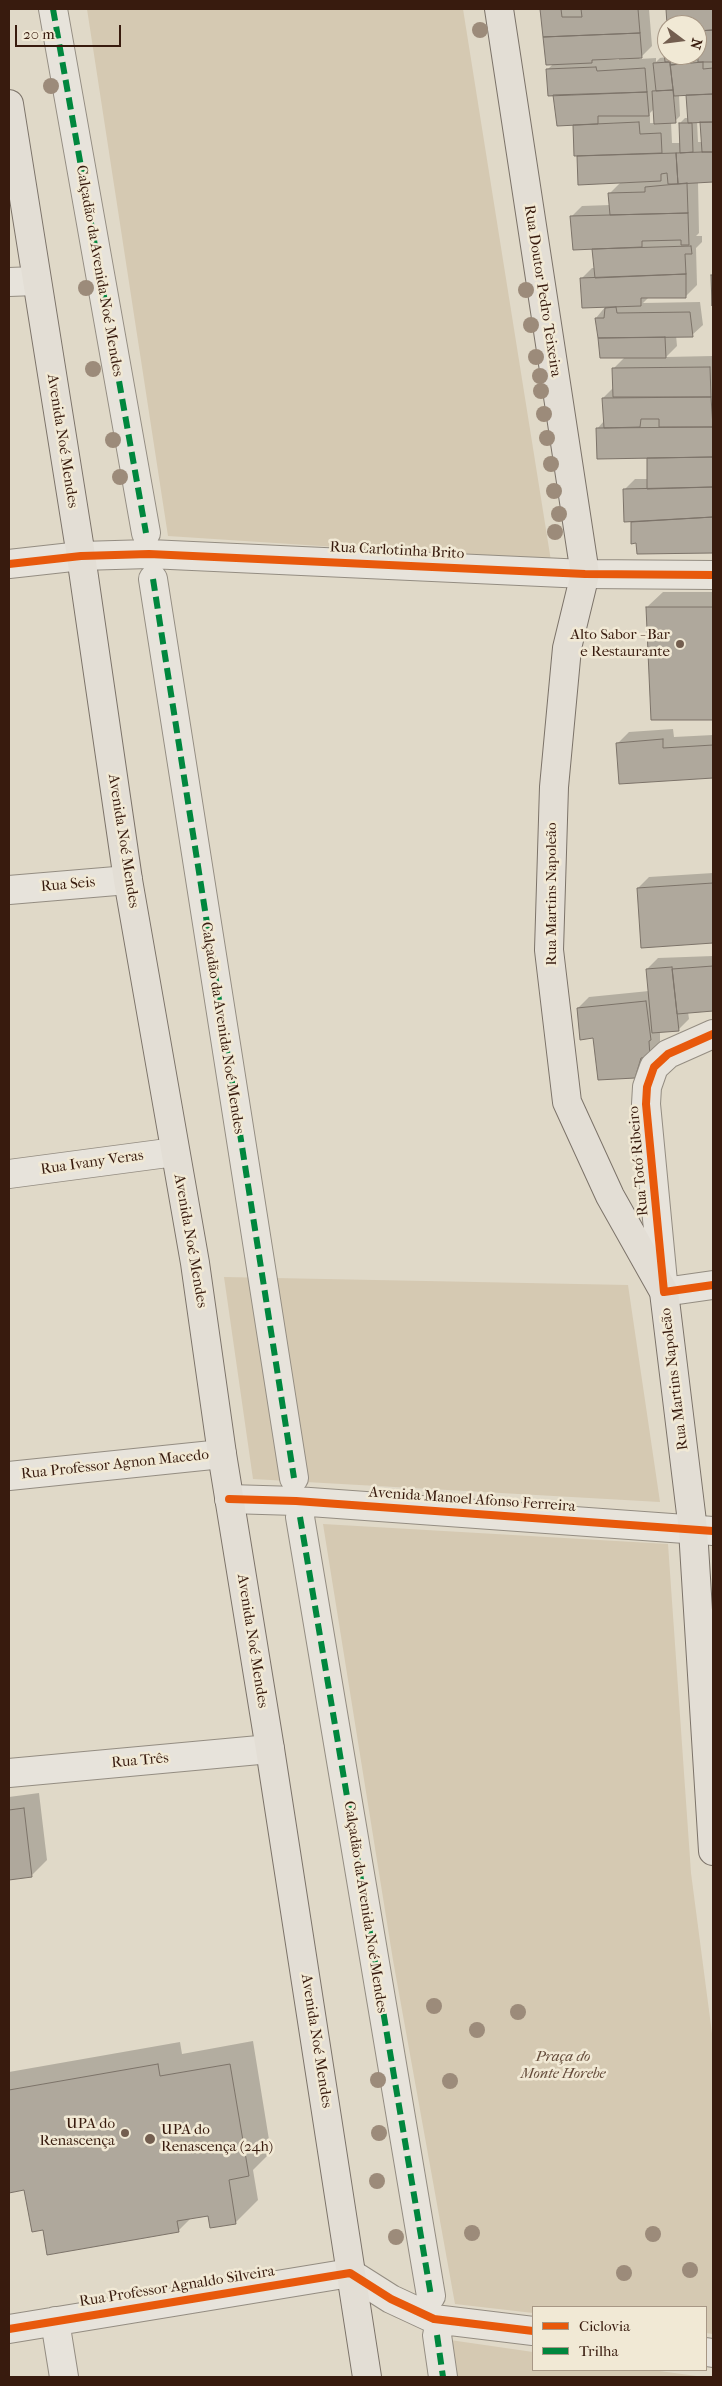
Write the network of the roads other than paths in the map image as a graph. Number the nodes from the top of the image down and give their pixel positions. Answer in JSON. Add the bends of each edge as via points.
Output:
{"nodes":[{"id":1,"x":53,"y":9,"type":"edge"},
{"id":2,"x":499,"y":9,"type":"edge"},
{"id":3,"x":9,"y":104,"type":"edge"},
{"id":4,"x":9,"y":282,"type":"edge"},
{"id":5,"x":36,"y":282,"type":"junction"},
{"id":6,"x":146,"y":533,"type":"dead end"},
{"id":7,"x":81,"y":556,"type":"junction"},
{"id":8,"x":9,"y":564,"type":"edge"},
{"id":9,"x":585,"y":574,"type":"junction"},
{"id":10,"x":713,"y":575,"type":"edge"},
{"id":11,"x":153,"y":579,"type":"dead end"},
{"id":12,"x":128,"y":880,"type":"junction"},
{"id":13,"x":9,"y":890,"type":"edge"},
{"id":14,"x":713,"y":1034,"type":"edge"},
{"id":15,"x":175,"y":1152,"type":"junction"},
{"id":16,"x":9,"y":1174,"type":"edge"},
{"id":17,"x":713,"y":1285,"type":"edge"},
{"id":18,"x":664,"y":1292,"type":"junction"},
{"id":19,"x":222,"y":1454,"type":"junction"},
{"id":20,"x":9,"y":1476,"type":"edge"},
{"id":21,"x":294,"y":1478,"type":"dead end"},
{"id":22,"x":229,"y":1499,"type":"junction"},
{"id":23,"x":300,"y":1518,"type":"dead end"},
{"id":24,"x":703,"y":1531,"type":"edge"},
{"id":25,"x":270,"y":1749,"type":"junction"},
{"id":26,"x":9,"y":1773,"type":"edge"},
{"id":27,"x":713,"y":1851,"type":"edge"},
{"id":28,"x":350,"y":2273,"type":"junction"},
{"id":29,"x":431,"y":2296,"type":"dead end"},
{"id":30,"x":55,"y":2321,"type":"junction"},
{"id":31,"x":9,"y":2329,"type":"edge"},
{"id":32,"x":532,"y":2331,"type":"edge"},
{"id":33,"x":437,"y":2335,"type":"dead end"},
{"id":34,"x":64,"y":2377,"type":"edge"},
{"id":35,"x":366,"y":2377,"type":"edge"},
{"id":36,"x":443,"y":2377,"type":"edge"}],
"edges":[{"from":1,"to":6,"type":"street","name":"Calçadão da Avenida Noé Mendes"},
{"from":2,"to":9,"type":"main road","name":"Rua Doutor Pedro Teixeira"},
{"from":3,"to":5,"type":"main road","name":"Avenida Noé Mendes"},
{"from":4,"to":5,"type":"street"},
{"from":5,"to":7,"type":"main road","name":"Avenida Noé Mendes"},
{"from":7,"to":8,"type":"street","name":"Rua Carlotinha Brito"},
{"from":7,"to":9,"type":"street","name":"Rua Carlotinha Brito","via":[[149,554]]},
{"from":7,"to":12,"type":"main road","name":"Avenida Noé Mendes"},
{"from":9,"to":10,"type":"street","name":"Rua Carlotinha Brito"},
{"from":9,"to":18,"type":"main road","name":"Rua Martins Napoleão","via":[[567,648],[554,787],[549,950],[567,1102],[610,1196]]},
{"from":11,"to":21,"type":"street","name":"Calçadão da Avenida Noé Mendes"},
{"from":12,"to":13,"type":"street","name":"Rua Seis"},
{"from":12,"to":15,"type":"main road","name":"Avenida Noé Mendes"},
{"from":14,"to":18,"type":"street","name":"Rua Totó Ribeiro","via":[[668,1054],[654,1067],[647,1087]]},
{"from":15,"to":16,"type":"street","name":"Rua Ivany Veras"},
{"from":15,"to":19,"type":"main road","name":"Avenida Noé Mendes","via":[[195,1263]]},
{"from":17,"to":18,"type":"street"},
{"from":18,"to":24,"type":"main road","name":"Rua Martins Napoleão"},
{"from":19,"to":20,"type":"street","name":"Rua Professor Agnon Macedo"},
{"from":19,"to":22,"type":"main road","name":"Avenida Noé Mendes"},
{"from":22,"to":24,"type":"street","name":"Avenida Manoel Afonso Ferreira"},
{"from":22,"to":25,"type":"main road","name":"Avenida Noé Mendes"},
{"from":23,"to":29,"type":"street","name":"Calçadão da Avenida Noé Mendes"},
{"from":24,"to":27,"type":"main road","name":"Rua Martins Napoleão"},
{"from":25,"to":26,"type":"street","name":"Rua Três"},
{"from":25,"to":28,"type":"main road","name":"Avenida Noé Mendes"},
{"from":28,"to":30,"type":"street","name":"Rua Professor Agnaldo Silveira"},
{"from":28,"to":32,"type":"street","via":[[391,2299],[434,2318]]},
{"from":28,"to":35,"type":"main road","name":"Avenida Noé Mendes"},
{"from":30,"to":31,"type":"street","name":"Rua Professor Agnaldo Silveira"},
{"from":30,"to":34,"type":"street"},
{"from":33,"to":36,"type":"street"}]}
